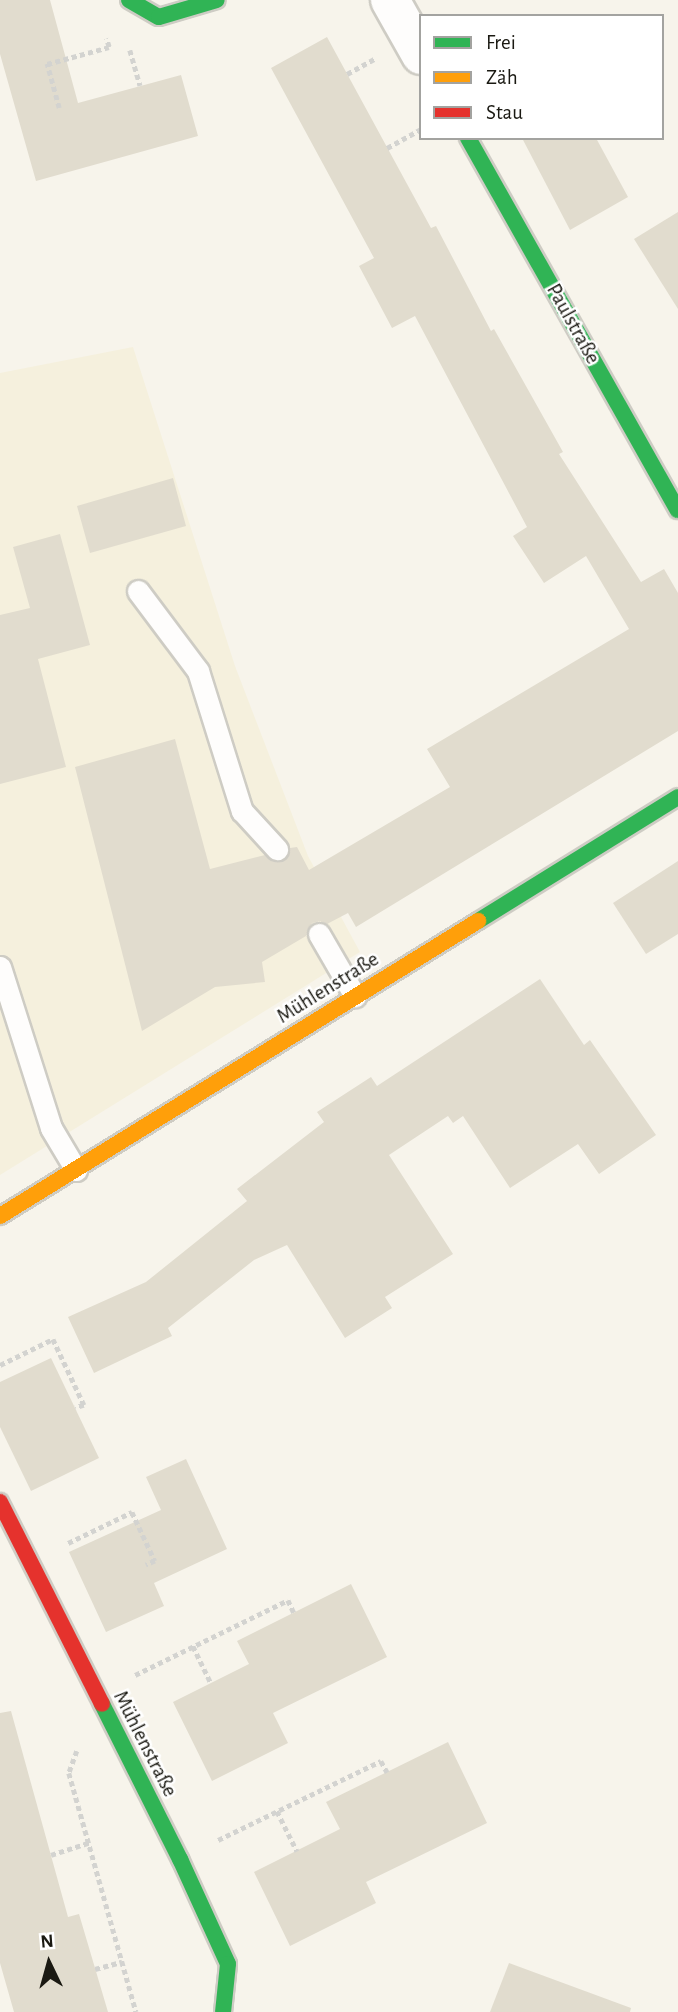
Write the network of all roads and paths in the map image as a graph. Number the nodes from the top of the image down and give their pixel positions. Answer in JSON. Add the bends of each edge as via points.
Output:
{"nodes":[{"id":1,"x":129,"y":0,"type":"edge"},
{"id":2,"x":217,"y":0,"type":"edge"},
{"id":3,"x":390,"y":0,"type":"edge"},
{"id":4,"x":106,"y":35,"type":"dead end"},
{"id":5,"x":128,"y":41,"type":"dead end"},
{"id":6,"x":118,"y":44,"type":"dead end"},
{"id":7,"x":108,"y":47,"type":"junction"},
{"id":8,"x":419,"y":51,"type":"edge"},
{"id":9,"x":140,"y":86,"type":"dead end"},
{"id":10,"x":59,"y":108,"type":"dead end"},
{"id":11,"x":419,"y":130,"type":"edge"},
{"id":12,"x":469,"y":140,"type":"edge"},
{"id":13,"x":387,"y":148,"type":"dead end"},
{"id":14,"x":678,"y":510,"type":"edge"},
{"id":15,"x":138,"y":591,"type":"dead end"},
{"id":16,"x":678,"y":797,"type":"edge"},
{"id":17,"x":277,"y":849,"type":"dead end"},
{"id":18,"x":319,"y":934,"type":"dead end"},
{"id":19,"x":0,"y":967,"type":"edge"},
{"id":20,"x":355,"y":996,"type":"junction"},
{"id":21,"x":76,"y":1170,"type":"junction"},
{"id":22,"x":0,"y":1216,"type":"edge"},
{"id":23,"x":0,"y":1365,"type":"edge"},
{"id":24,"x":75,"y":1408,"type":"dead end"},
{"id":25,"x":0,"y":1502,"type":"edge"},
{"id":26,"x":29,"y":1561,"type":"junction"},
{"id":27,"x":146,"y":1565,"type":"dead end"},
{"id":28,"x":295,"y":1613,"type":"dead end"},
{"id":29,"x":193,"y":1646,"type":"junction"},
{"id":30,"x":211,"y":1683,"type":"dead end"},
{"id":31,"x":96,"y":1694,"type":"junction"},
{"id":32,"x":387,"y":1772,"type":"dead end"},
{"id":33,"x":277,"y":1811,"type":"junction"},
{"id":34,"x":89,"y":1843,"type":"junction"},
{"id":35,"x":297,"y":1850,"type":"dead end"},
{"id":36,"x":51,"y":1855,"type":"dead end"},
{"id":37,"x":180,"y":1858,"type":"junction"},
{"id":38,"x":122,"y":1962,"type":"junction"},
{"id":39,"x":96,"y":1969,"type":"dead end"},
{"id":40,"x":136,"y":2012,"type":"edge"},
{"id":41,"x":223,"y":2012,"type":"edge"}],
"edges":[{"from":1,"to":2,"type":"street","via":[[159,17]]},
{"from":3,"to":8,"type":"street"},
{"from":4,"to":7,"type":"path"},
{"from":5,"to":9,"type":"path"},
{"from":6,"to":7,"type":"path"},
{"from":7,"to":10,"type":"path","via":[[47,64]]},
{"from":11,"to":13,"type":"path"},
{"from":12,"to":14,"type":"street","name":"Paulstraße"},
{"from":15,"to":17,"type":"lane","via":[[198,671],[242,811]]},
{"from":16,"to":20,"type":"street","name":"Mühlenstraße"},
{"from":18,"to":20,"type":"lane"},
{"from":19,"to":21,"type":"lane","via":[[51,1128]]},
{"from":20,"to":21,"type":"street","name":"Mühlenstraße"},
{"from":21,"to":22,"type":"street","name":"Mühlenstraße"},
{"from":23,"to":24,"type":"path","via":[[53,1339],[84,1405]]},
{"from":25,"to":26,"type":"street","name":"Mühlenstraße"},
{"from":26,"to":27,"type":"path","via":[[132,1512],[155,1561]]},
{"from":26,"to":31,"type":"street","name":"Mühlenstraße"},
{"from":28,"to":29,"type":"path","via":[[288,1600]]},
{"from":29,"to":30,"type":"path"},
{"from":29,"to":31,"type":"path"},
{"from":31,"to":34,"type":"path","via":[[69,1773]]},
{"from":31,"to":37,"type":"street","name":"Mühlenstraße"},
{"from":32,"to":33,"type":"path","via":[[381,1761]]},
{"from":33,"to":35,"type":"path"},
{"from":33,"to":37,"type":"path"},
{"from":34,"to":36,"type":"path"},
{"from":34,"to":38,"type":"path"},
{"from":37,"to":41,"type":"street","name":"Mühlenstraße","via":[[228,1964]]},
{"from":38,"to":39,"type":"path"},
{"from":38,"to":40,"type":"path"}]}
